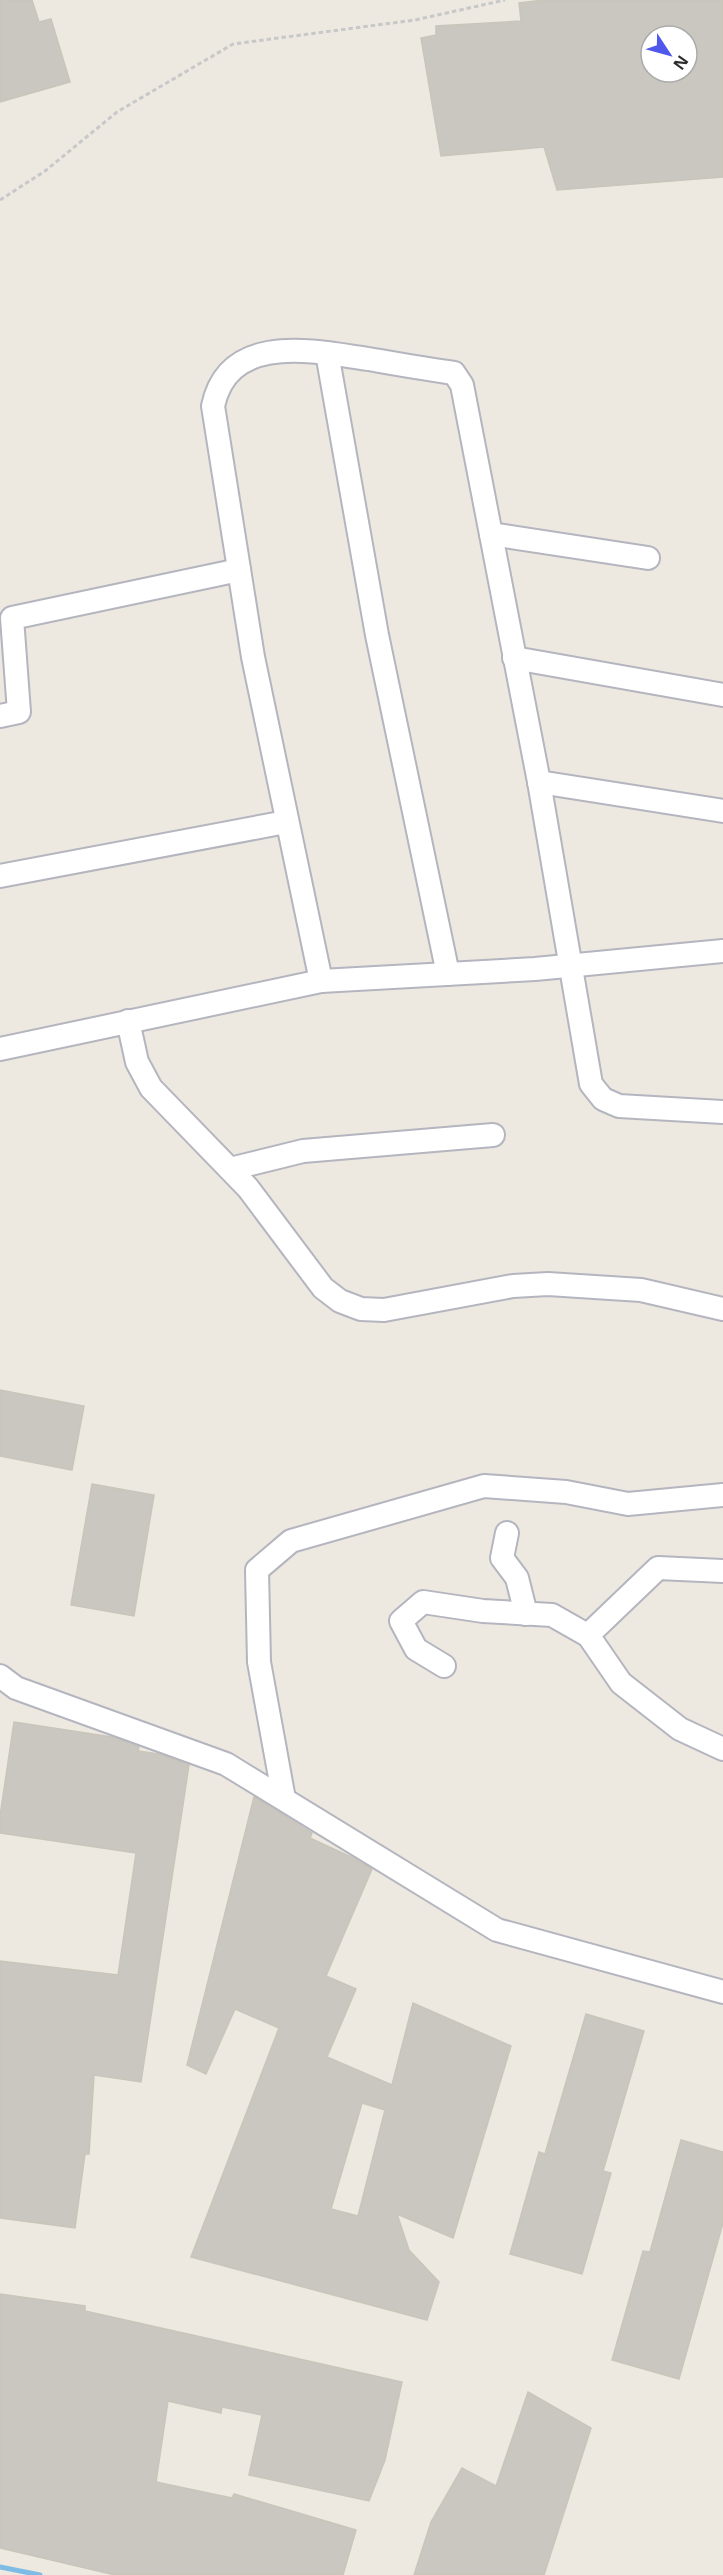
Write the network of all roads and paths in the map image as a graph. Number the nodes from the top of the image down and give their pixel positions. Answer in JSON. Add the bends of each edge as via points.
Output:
{"nodes":[{"id":1,"x":505,"y":0,"type":"edge"},
{"id":2,"x":0,"y":200,"type":"edge"},
{"id":3,"x":327,"y":353,"type":"junction"},
{"id":4,"x":491,"y":534,"type":"junction"},
{"id":5,"x":648,"y":558,"type":"dead end"},
{"id":6,"x":239,"y":570,"type":"junction"},
{"id":7,"x":514,"y":658,"type":"junction"},
{"id":8,"x":723,"y":695,"type":"edge"},
{"id":9,"x":0,"y":716,"type":"edge"},
{"id":10,"x":539,"y":782,"type":"junction"},
{"id":11,"x":723,"y":811,"type":"edge"},
{"id":12,"x":286,"y":822,"type":"junction"},
{"id":13,"x":0,"y":876,"type":"edge"},
{"id":14,"x":723,"y":951,"type":"edge"},
{"id":15,"x":571,"y":966,"type":"junction"},
{"id":16,"x":448,"y":974,"type":"junction"},
{"id":17,"x":321,"y":981,"type":"junction"},
{"id":18,"x":128,"y":1021,"type":"junction"},
{"id":19,"x":0,"y":1049,"type":"edge"},
{"id":20,"x":723,"y":1112,"type":"edge"},
{"id":21,"x":493,"y":1135,"type":"dead end"},
{"id":22,"x":230,"y":1169,"type":"junction"},
{"id":23,"x":723,"y":1309,"type":"edge"},
{"id":24,"x":723,"y":1494,"type":"edge"},
{"id":25,"x":507,"y":1533,"type":"dead end"},
{"id":26,"x":723,"y":1571,"type":"edge"},
{"id":27,"x":526,"y":1614,"type":"junction"},
{"id":28,"x":589,"y":1636,"type":"junction"},
{"id":29,"x":444,"y":1666,"type":"dead end"},
{"id":30,"x":0,"y":1676,"type":"edge"},
{"id":31,"x":723,"y":1749,"type":"edge"},
{"id":32,"x":284,"y":1799,"type":"junction"},
{"id":33,"x":723,"y":1992,"type":"edge"}],
"edges":[{"from":1,"to":2,"type":"path","via":[[415,20],[233,44],[117,112],[45,171]]},
{"from":3,"to":4,"type":"street","via":[[454,373],[459,378]]},
{"from":3,"to":6,"type":"street","via":[[298,349],[249,358],[229,372],[215,393],[213,406]]},
{"from":3,"to":16,"type":"street","via":[[377,635]]},
{"from":4,"to":5,"type":"street"},
{"from":4,"to":7,"type":"street"},
{"from":6,"to":9,"type":"street","via":[[12,618],[19,712]]},
{"from":6,"to":12,"type":"street"},
{"from":7,"to":8,"type":"street"},
{"from":7,"to":10,"type":"street"},
{"from":10,"to":11,"type":"street"},
{"from":10,"to":15,"type":"street"},
{"from":12,"to":13,"type":"street"},
{"from":12,"to":17,"type":"street"},
{"from":14,"to":15,"type":"street"},
{"from":15,"to":16,"type":"street"},
{"from":15,"to":20,"type":"street","via":[[591,1084],[603,1099],[619,1106]]},
{"from":16,"to":17,"type":"street"},
{"from":17,"to":18,"type":"street"},
{"from":18,"to":19,"type":"street"},
{"from":18,"to":22,"type":"street","via":[[137,1062],[151,1088]]},
{"from":21,"to":22,"type":"street","via":[[303,1151]]},
{"from":22,"to":23,"type":"street","via":[[323,1288],[340,1301],[361,1309],[384,1310],[513,1286],[548,1284],[641,1290]]},
{"from":24,"to":32,"type":"street","via":[[628,1504],[566,1492],[484,1486],[291,1541],[257,1570],[259,1662]]},
{"from":25,"to":27,"type":"street","via":[[502,1558],[517,1578]]},
{"from":26,"to":28,"type":"street","via":[[658,1568]]},
{"from":27,"to":28,"type":"street","via":[[552,1615]]},
{"from":27,"to":29,"type":"street","via":[[423,1602],[401,1621],[416,1649]]},
{"from":28,"to":31,"type":"street","via":[[621,1683],[680,1729]]},
{"from":30,"to":32,"type":"street","via":[[16,1688],[226,1764]]},
{"from":32,"to":33,"type":"street","via":[[497,1930]]}]}
